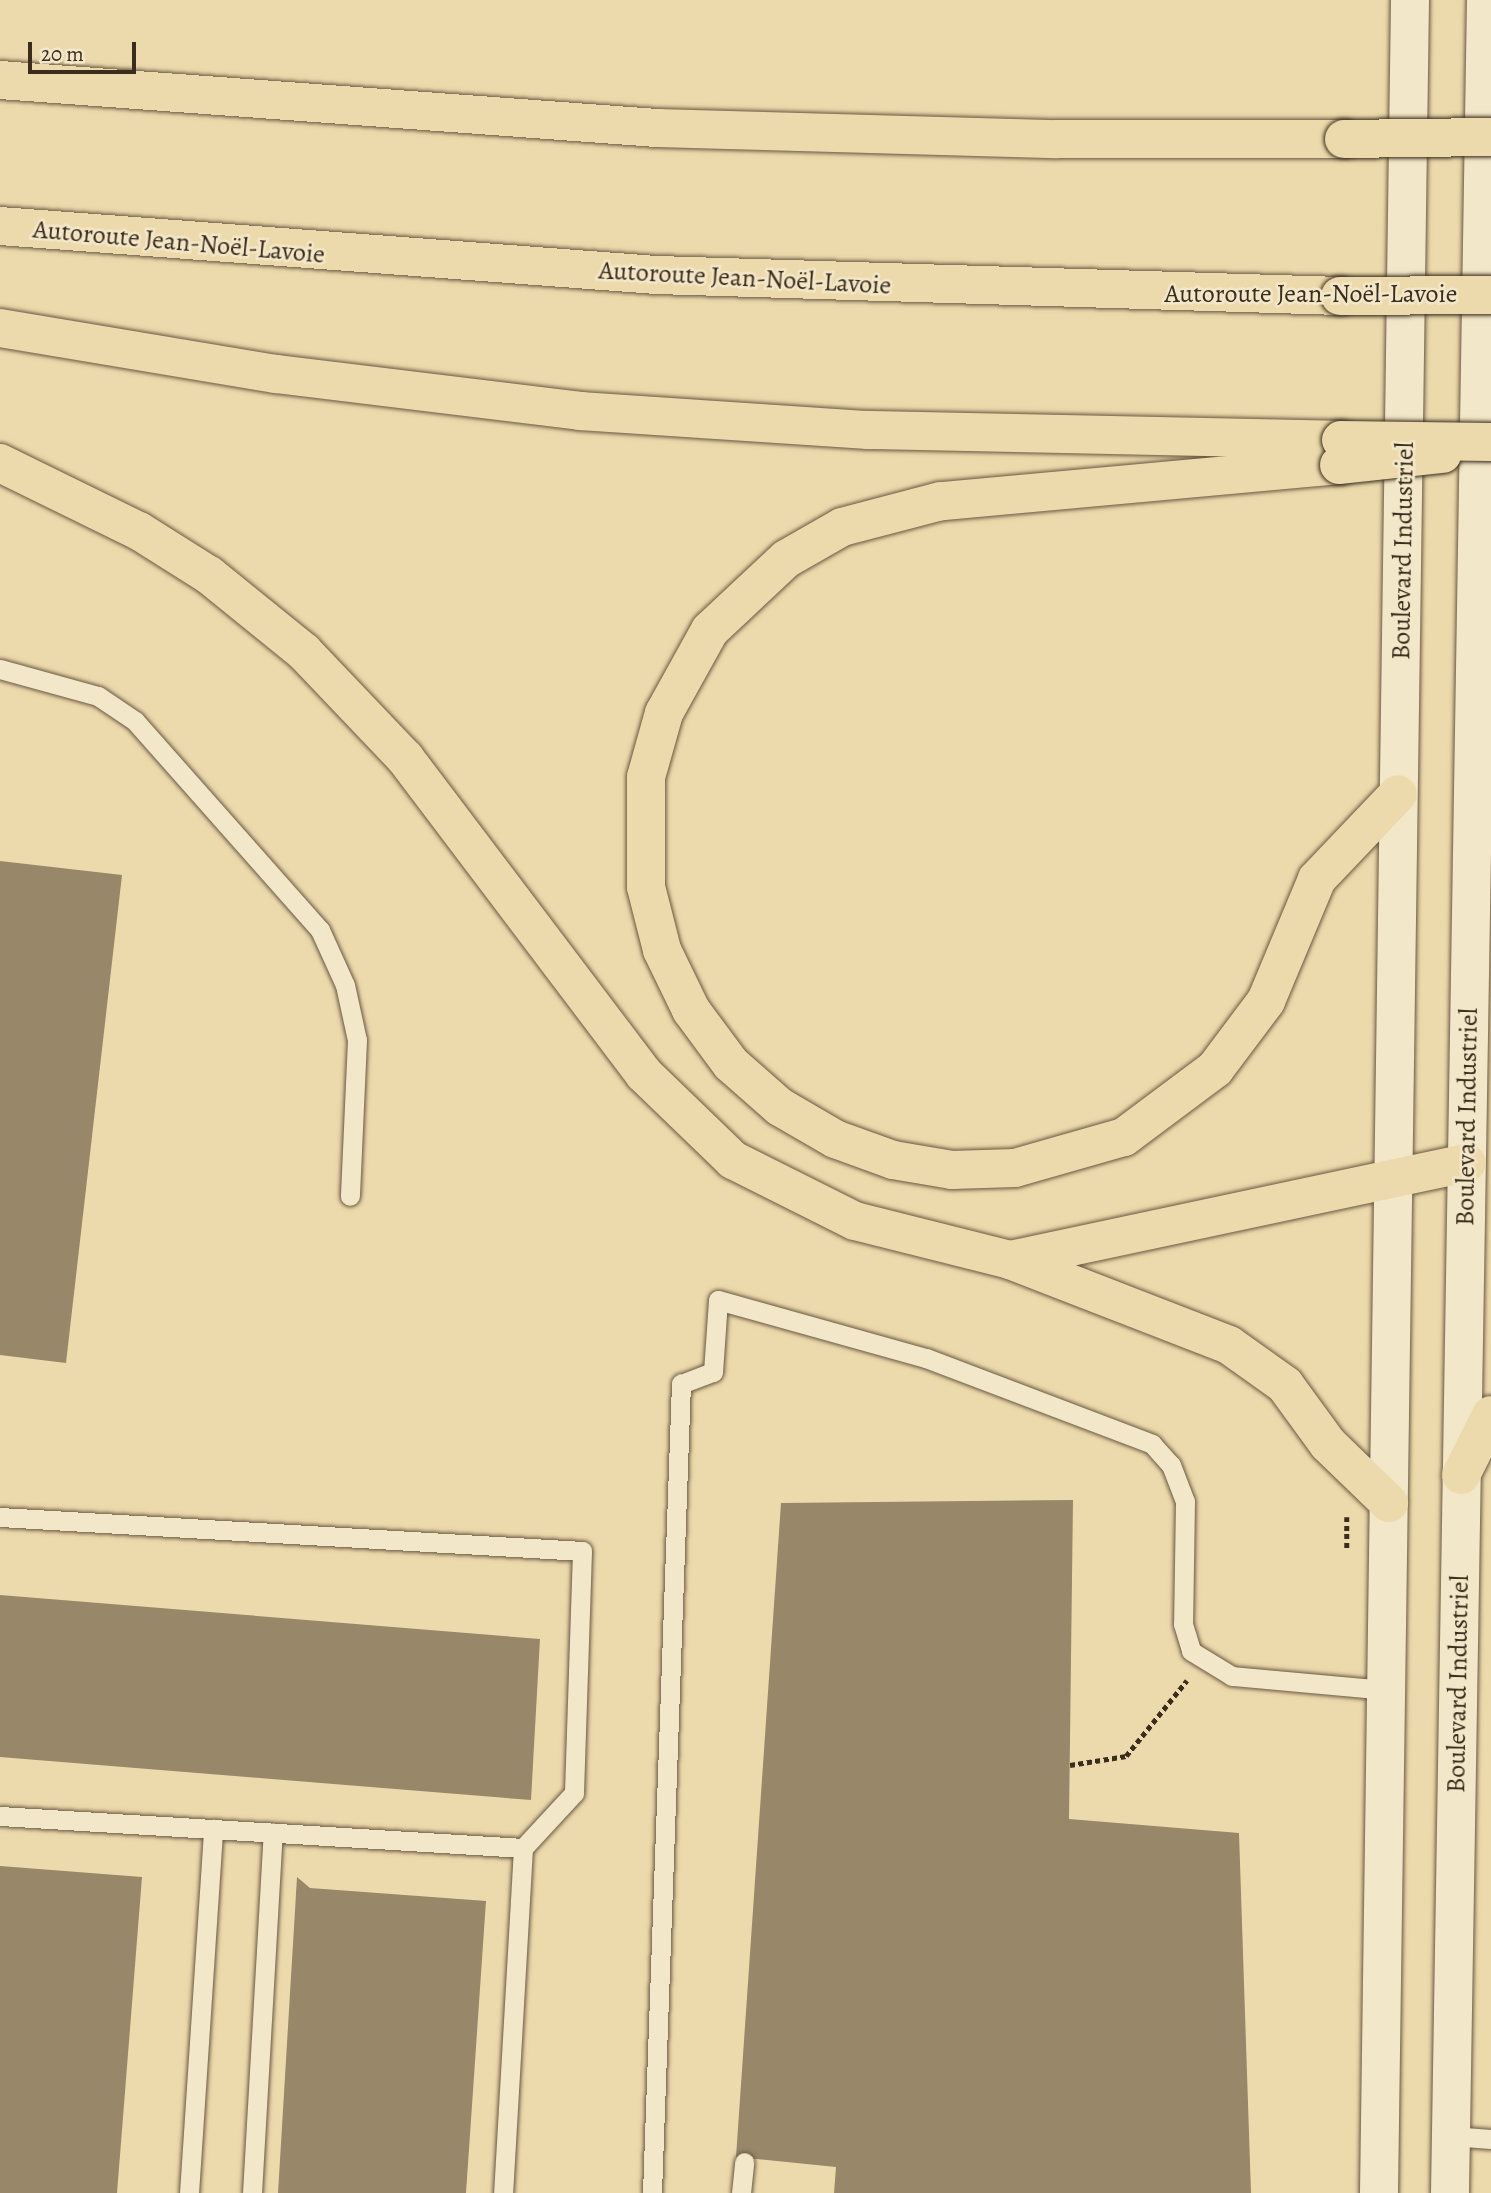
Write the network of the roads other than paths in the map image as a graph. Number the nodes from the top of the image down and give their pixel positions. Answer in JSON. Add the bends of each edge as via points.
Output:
{"nodes":[{"id":1,"x":1410,"y":0,"type":"edge"},
{"id":2,"x":1486,"y":0,"type":"edge"},
{"id":3,"x":0,"y":80,"type":"edge"},
{"id":4,"x":1491,"y":137,"type":"edge"},
{"id":5,"x":0,"y":226,"type":"edge"},
{"id":6,"x":1491,"y":295,"type":"edge"},
{"id":7,"x":0,"y":328,"type":"edge"},
{"id":8,"x":1491,"y":442,"type":"edge"},
{"id":9,"x":1491,"y":448,"type":"edge"},
{"id":10,"x":1340,"y":453,"type":"junction"},
{"id":11,"x":0,"y":463,"type":"edge"},
{"id":12,"x":0,"y":669,"type":"edge"},
{"id":13,"x":1398,"y":794,"type":"junction"},
{"id":14,"x":1467,"y":1163,"type":"junction"},
{"id":15,"x":1392,"y":1181,"type":"junction"},
{"id":16,"x":349,"y":1196,"type":"dead end"},
{"id":17,"x":1010,"y":1260,"type":"junction"},
{"id":18,"x":1491,"y":1415,"type":"edge"},
{"id":19,"x":1461,"y":1475,"type":"junction"},
{"id":20,"x":1389,"y":1503,"type":"junction"},
{"id":21,"x":0,"y":1517,"type":"edge"},
{"id":22,"x":1386,"y":1690,"type":"junction"},
{"id":23,"x":0,"y":1816,"type":"edge"},
{"id":24,"x":213,"y":1829,"type":"junction"},
{"id":25,"x":273,"y":1833,"type":"junction"},
{"id":26,"x":523,"y":1847,"type":"junction"},
{"id":27,"x":1451,"y":2136,"type":"junction"},
{"id":28,"x":1491,"y":2139,"type":"edge"},
{"id":29,"x":744,"y":2162,"type":"dead end"},
{"id":30,"x":189,"y":2193,"type":"edge"},
{"id":31,"x":252,"y":2193,"type":"edge"},
{"id":32,"x":503,"y":2193,"type":"edge"},
{"id":33,"x":652,"y":2193,"type":"edge"},
{"id":34,"x":741,"y":2193,"type":"edge"},
{"id":35,"x":1379,"y":2193,"type":"edge"},
{"id":36,"x":1450,"y":2193,"type":"edge"}],
"edges":[{"from":1,"to":13,"type":"street","name":"Boulevard Industriel"},
{"from":2,"to":14,"type":"street","name":"Boulevard Industriel"},
{"from":3,"to":4,"type":"main road","bridge":true,"via":[[657,128],[1033,139]]},
{"from":5,"to":6,"type":"main road","name":"Autoroute Jean-Noël-Lavoie","bridge":true,"via":[[657,275],[1340,296]]},
{"from":7,"to":10,"type":"main road","via":[[276,374],[579,411]]},
{"from":8,"to":10,"type":"main road","bridge":true},
{"from":9,"to":10,"type":"main road","bridge":true},
{"from":10,"to":13,"type":"main road","via":[[941,501],[842,527],[786,559],[710,630],[664,713],[646,776],[646,887],[662,950],[691,1010],[731,1064],[780,1107],[893,1160],[952,1170],[1015,1168],[1124,1137],[1215,1069],[1266,1001],[1317,878]]},
{"from":11,"to":17,"type":"main road","via":[[139,530],[209,575],[304,652],[405,758],[630,1058],[708,1140],[825,1210]]},
{"from":12,"to":16,"type":"lane","via":[[82,690],[135,721],[320,930],[345,985],[357,1040]]},
{"from":13,"to":15,"type":"street","name":"Boulevard Industriel"},
{"from":14,"to":15,"type":"main road"},
{"from":14,"to":19,"type":"street","name":"Boulevard Industriel"},
{"from":15,"to":17,"type":"main road"},
{"from":15,"to":20,"type":"street","name":"Boulevard Industriel"},
{"from":17,"to":20,"type":"main road","via":[[1229,1345],[1258,1362],[1292,1393],[1328,1444]]},
{"from":18,"to":19,"type":"main road"},
{"from":19,"to":27,"type":"street","name":"Boulevard Industriel"},
{"from":20,"to":22,"type":"street","name":"Boulevard Industriel"},
{"from":21,"to":26,"type":"lane","via":[[582,1550],[574,1793]]},
{"from":22,"to":33,"type":"lane","via":[[1232,1676],[1202,1661],[1184,1632],[1185,1501],[1171,1465],[1152,1444],[926,1358],[718,1300],[713,1372],[681,1384]]},
{"from":22,"to":35,"type":"street","name":"Boulevard Industriel"},
{"from":23,"to":24,"type":"lane"},
{"from":24,"to":25,"type":"lane"},
{"from":24,"to":30,"type":"lane"},
{"from":25,"to":26,"type":"lane"},
{"from":25,"to":31,"type":"lane"},
{"from":26,"to":32,"type":"lane"},
{"from":27,"to":28,"type":"lane"},
{"from":27,"to":36,"type":"street","name":"Boulevard Industriel"},
{"from":29,"to":34,"type":"lane"}]}
